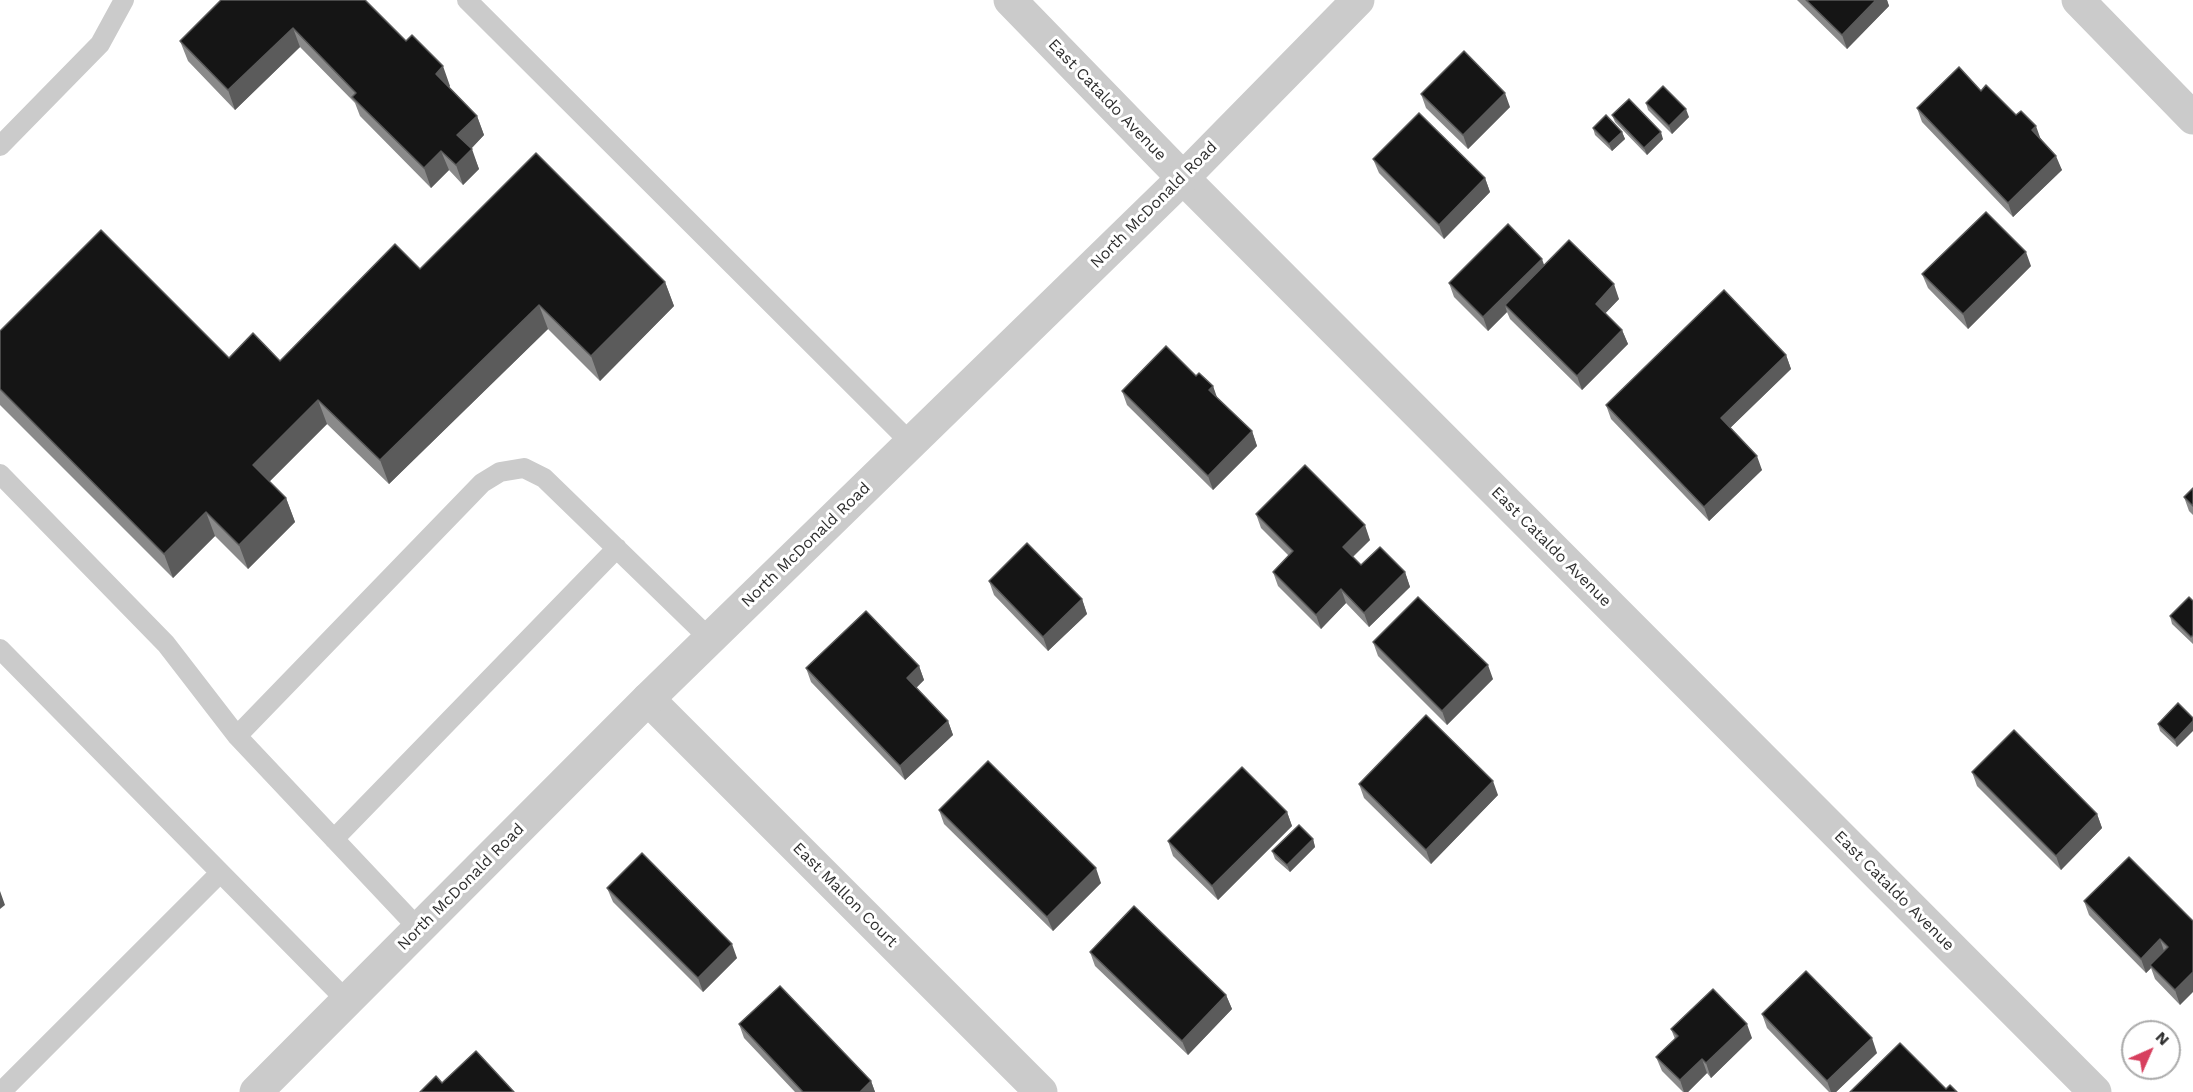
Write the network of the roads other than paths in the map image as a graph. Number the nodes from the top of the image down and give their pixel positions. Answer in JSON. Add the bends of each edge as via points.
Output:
{"nodes":[{"id":1,"x":124,"y":0,"type":"edge"},
{"id":2,"x":467,"y":0,"type":"edge"},
{"id":3,"x":1010,"y":0,"type":"edge"},
{"id":4,"x":1358,"y":0,"type":"edge"},
{"id":5,"x":2078,"y":0,"type":"edge"},
{"id":6,"x":2193,"y":118,"type":"edge"},
{"id":7,"x":0,"y":146,"type":"edge"},
{"id":8,"x":1183,"y":178,"type":"junction"},
{"id":9,"x":911,"y":443,"type":"junction"},
{"id":10,"x":0,"y":474,"type":"edge"},
{"id":11,"x":617,"y":548,"type":"junction"},
{"id":12,"x":710,"y":639,"type":"junction"},
{"id":13,"x":0,"y":649,"type":"edge"},
{"id":14,"x":648,"y":699,"type":"junction"},
{"id":15,"x":237,"y":736,"type":"junction"},
{"id":16,"x":334,"y":839,"type":"junction"},
{"id":17,"x":220,"y":873,"type":"junction"},
{"id":18,"x":419,"y":929,"type":"junction"},
{"id":19,"x":347,"y":1001,"type":"junction"},
{"id":20,"x":1,"y":1092,"type":"edge"},
{"id":21,"x":256,"y":1092,"type":"edge"},
{"id":22,"x":1041,"y":1092,"type":"edge"},
{"id":23,"x":2095,"y":1092,"type":"edge"}],
"edges":[{"from":1,"to":7,"type":"lane","via":[[100,44]]},
{"from":2,"to":9,"type":"lane"},
{"from":3,"to":8,"type":"street","name":"East Cataldo Avenue"},
{"from":4,"to":8,"type":"street","name":"North McDonald Road"},
{"from":5,"to":6,"type":"street"},
{"from":8,"to":9,"type":"street","name":"North McDonald Road"},
{"from":8,"to":23,"type":"street","name":"East Cataldo Avenue"},
{"from":9,"to":12,"type":"street","name":"North McDonald Road"},
{"from":10,"to":15,"type":"lane","via":[[166,644]]},
{"from":11,"to":12,"type":"lane"},
{"from":11,"to":15,"type":"lane","via":[[544,478],[524,468],[500,472],[482,483]]},
{"from":11,"to":16,"type":"lane"},
{"from":12,"to":14,"type":"street","name":"North McDonald Road"},
{"from":13,"to":17,"type":"lane"},
{"from":14,"to":18,"type":"street","name":"North McDonald Road"},
{"from":14,"to":22,"type":"street","name":"East Mallon Court"},
{"from":15,"to":16,"type":"lane"},
{"from":16,"to":18,"type":"lane"},
{"from":17,"to":19,"type":"lane"},
{"from":17,"to":20,"type":"lane"},
{"from":18,"to":19,"type":"street","name":"North McDonald Road"},
{"from":19,"to":21,"type":"street","name":"North McDonald Road"}]}
